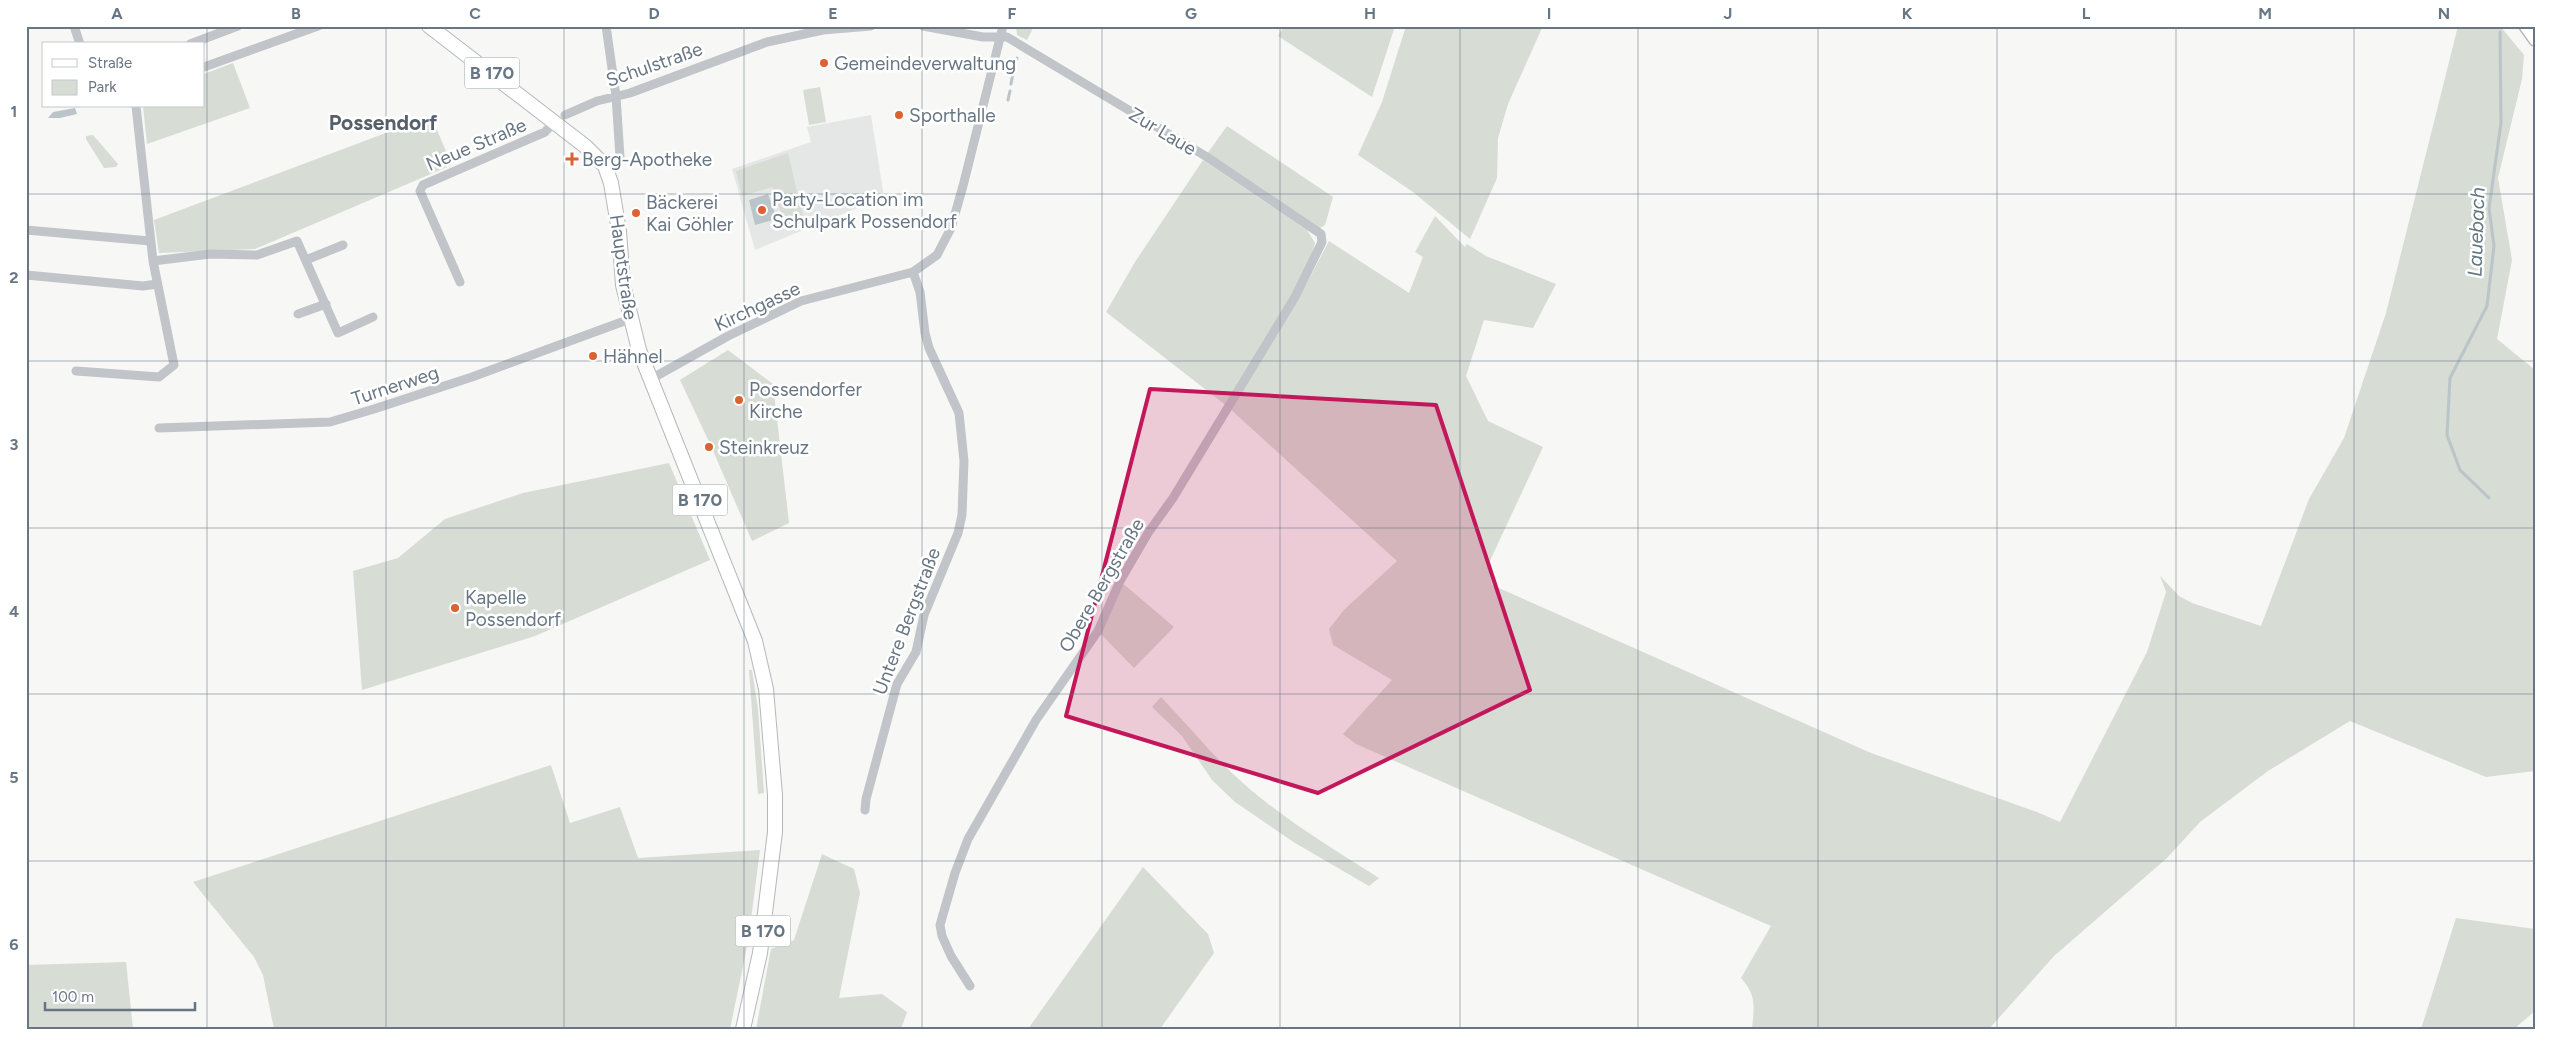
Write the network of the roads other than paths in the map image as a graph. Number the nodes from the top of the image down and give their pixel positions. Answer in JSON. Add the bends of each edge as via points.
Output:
{"nodes":[{"id":1,"x":74,"y":26,"type":"edge"},
{"id":2,"x":238,"y":26,"type":"edge"},
{"id":3,"x":318,"y":26,"type":"edge"},
{"id":4,"x":429,"y":26,"type":"edge"},
{"id":5,"x":606,"y":26,"type":"edge"},
{"id":6,"x":871,"y":26,"type":"edge"},
{"id":7,"x":923,"y":26,"type":"edge"},
{"id":8,"x":1003,"y":26,"type":"edge"},
{"id":9,"x":2525,"y":26,"type":"edge"},
{"id":10,"x":812,"y":29,"type":"edge"},
{"id":11,"x":1001,"y":36,"type":"junction"},
{"id":12,"x":2535,"y":40,"type":"edge"},
{"id":13,"x":79,"y":42,"type":"edge"},
{"id":14,"x":195,"y":42,"type":"edge"},
{"id":15,"x":205,"y":67,"type":"edge"},
{"id":16,"x":616,"y":96,"type":"junction"},
{"id":17,"x":136,"y":108,"type":"edge"},
{"id":18,"x":560,"y":118,"type":"junction"},
{"id":19,"x":620,"y":157,"type":"dead end"},
{"id":20,"x":26,"y":230,"type":"edge"},
{"id":21,"x":1320,"y":234,"type":"joint"},
{"id":22,"x":150,"y":241,"type":"junction"},
{"id":23,"x":343,"y":244,"type":"dead end"},
{"id":24,"x":306,"y":260,"type":"junction"},
{"id":25,"x":153,"y":261,"type":"junction"},
{"id":26,"x":913,"y":272,"type":"junction"},
{"id":27,"x":26,"y":275,"type":"edge"},
{"id":28,"x":460,"y":282,"type":"dead end"},
{"id":29,"x":157,"y":284,"type":"junction"},
{"id":30,"x":326,"y":304,"type":"junction"},
{"id":31,"x":298,"y":314,"type":"dead end"},
{"id":32,"x":373,"y":317,"type":"dead end"},
{"id":33,"x":630,"y":319,"type":"junction"},
{"id":34,"x":76,"y":371,"type":"dead end"},
{"id":35,"x":651,"y":379,"type":"junction"},
{"id":36,"x":159,"y":428,"type":"dead end"},
{"id":37,"x":865,"y":810,"type":"dead end"},
{"id":38,"x":970,"y":986,"type":"dead end"},
{"id":39,"x":743,"y":1029,"type":"edge"}],
"edges":[{"from":1,"to":13,"type":"street"},
{"from":2,"to":14,"type":"street"},
{"from":3,"to":15,"type":"street"},
{"from":4,"to":18,"type":"main road","name":"Hauptstraße","number":"B 170"},
{"from":5,"to":16,"type":"street"},
{"from":6,"to":10,"type":"street","name":"Schulstraße"},
{"from":7,"to":11,"type":"street","via":[[983,37]]},
{"from":8,"to":11,"type":"street"},
{"from":9,"to":12,"type":"main road"},
{"from":10,"to":16,"type":"street","name":"Schulstraße"},
{"from":11,"to":21,"type":"street","name":"Zur Laue","via":[[1007,36],[1207,157]]},
{"from":11,"to":26,"type":"street","via":[[951,228],[937,255]]},
{"from":16,"to":18,"type":"street","name":"Schulstraße","via":[[597,100]]},
{"from":16,"to":19,"type":"street"},
{"from":17,"to":22,"type":"street"},
{"from":18,"to":28,"type":"street","name":"Neue Straße","via":[[545,132],[423,185],[420,191]]},
{"from":18,"to":33,"type":"main road","name":"Hauptstraße","number":"B 170","via":[[605,166],[611,183]]},
{"from":20,"to":22,"type":"street"},
{"from":21,"to":38,"type":"street","name":"Obere Bergstraße","via":[[1319,252],[1295,297],[1148,533],[1120,581],[1098,631],[1036,720],[968,839],[940,924],[951,956]]},
{"from":22,"to":25,"type":"street"},
{"from":23,"to":24,"type":"street"},
{"from":24,"to":25,"type":"street","via":[[297,241],[258,255],[210,254]]},
{"from":24,"to":30,"type":"street"},
{"from":25,"to":29,"type":"street"},
{"from":26,"to":35,"type":"street","name":"Kirchgasse","via":[[801,301],[728,336]]},
{"from":26,"to":37,"type":"street","name":"Untere Bergstraße","via":[[920,292],[924,333],[959,413],[964,461],[962,515],[958,533],[924,616],[916,652],[897,684]]},
{"from":27,"to":29,"type":"street","via":[[143,286]]},
{"from":29,"to":34,"type":"street","via":[[174,365],[159,377]]},
{"from":30,"to":31,"type":"street"},
{"from":30,"to":32,"type":"street","via":[[338,332]]},
{"from":33,"to":35,"type":"main road","name":"Hauptstraße","number":"B 170"},
{"from":33,"to":36,"type":"street","name":"Turnerweg","via":[[374,410],[330,422]]},
{"from":35,"to":39,"type":"main road","name":"Hauptstraße","number":"B 170","via":[[748,622],[766,689],[775,832],[760,952]]}]}
